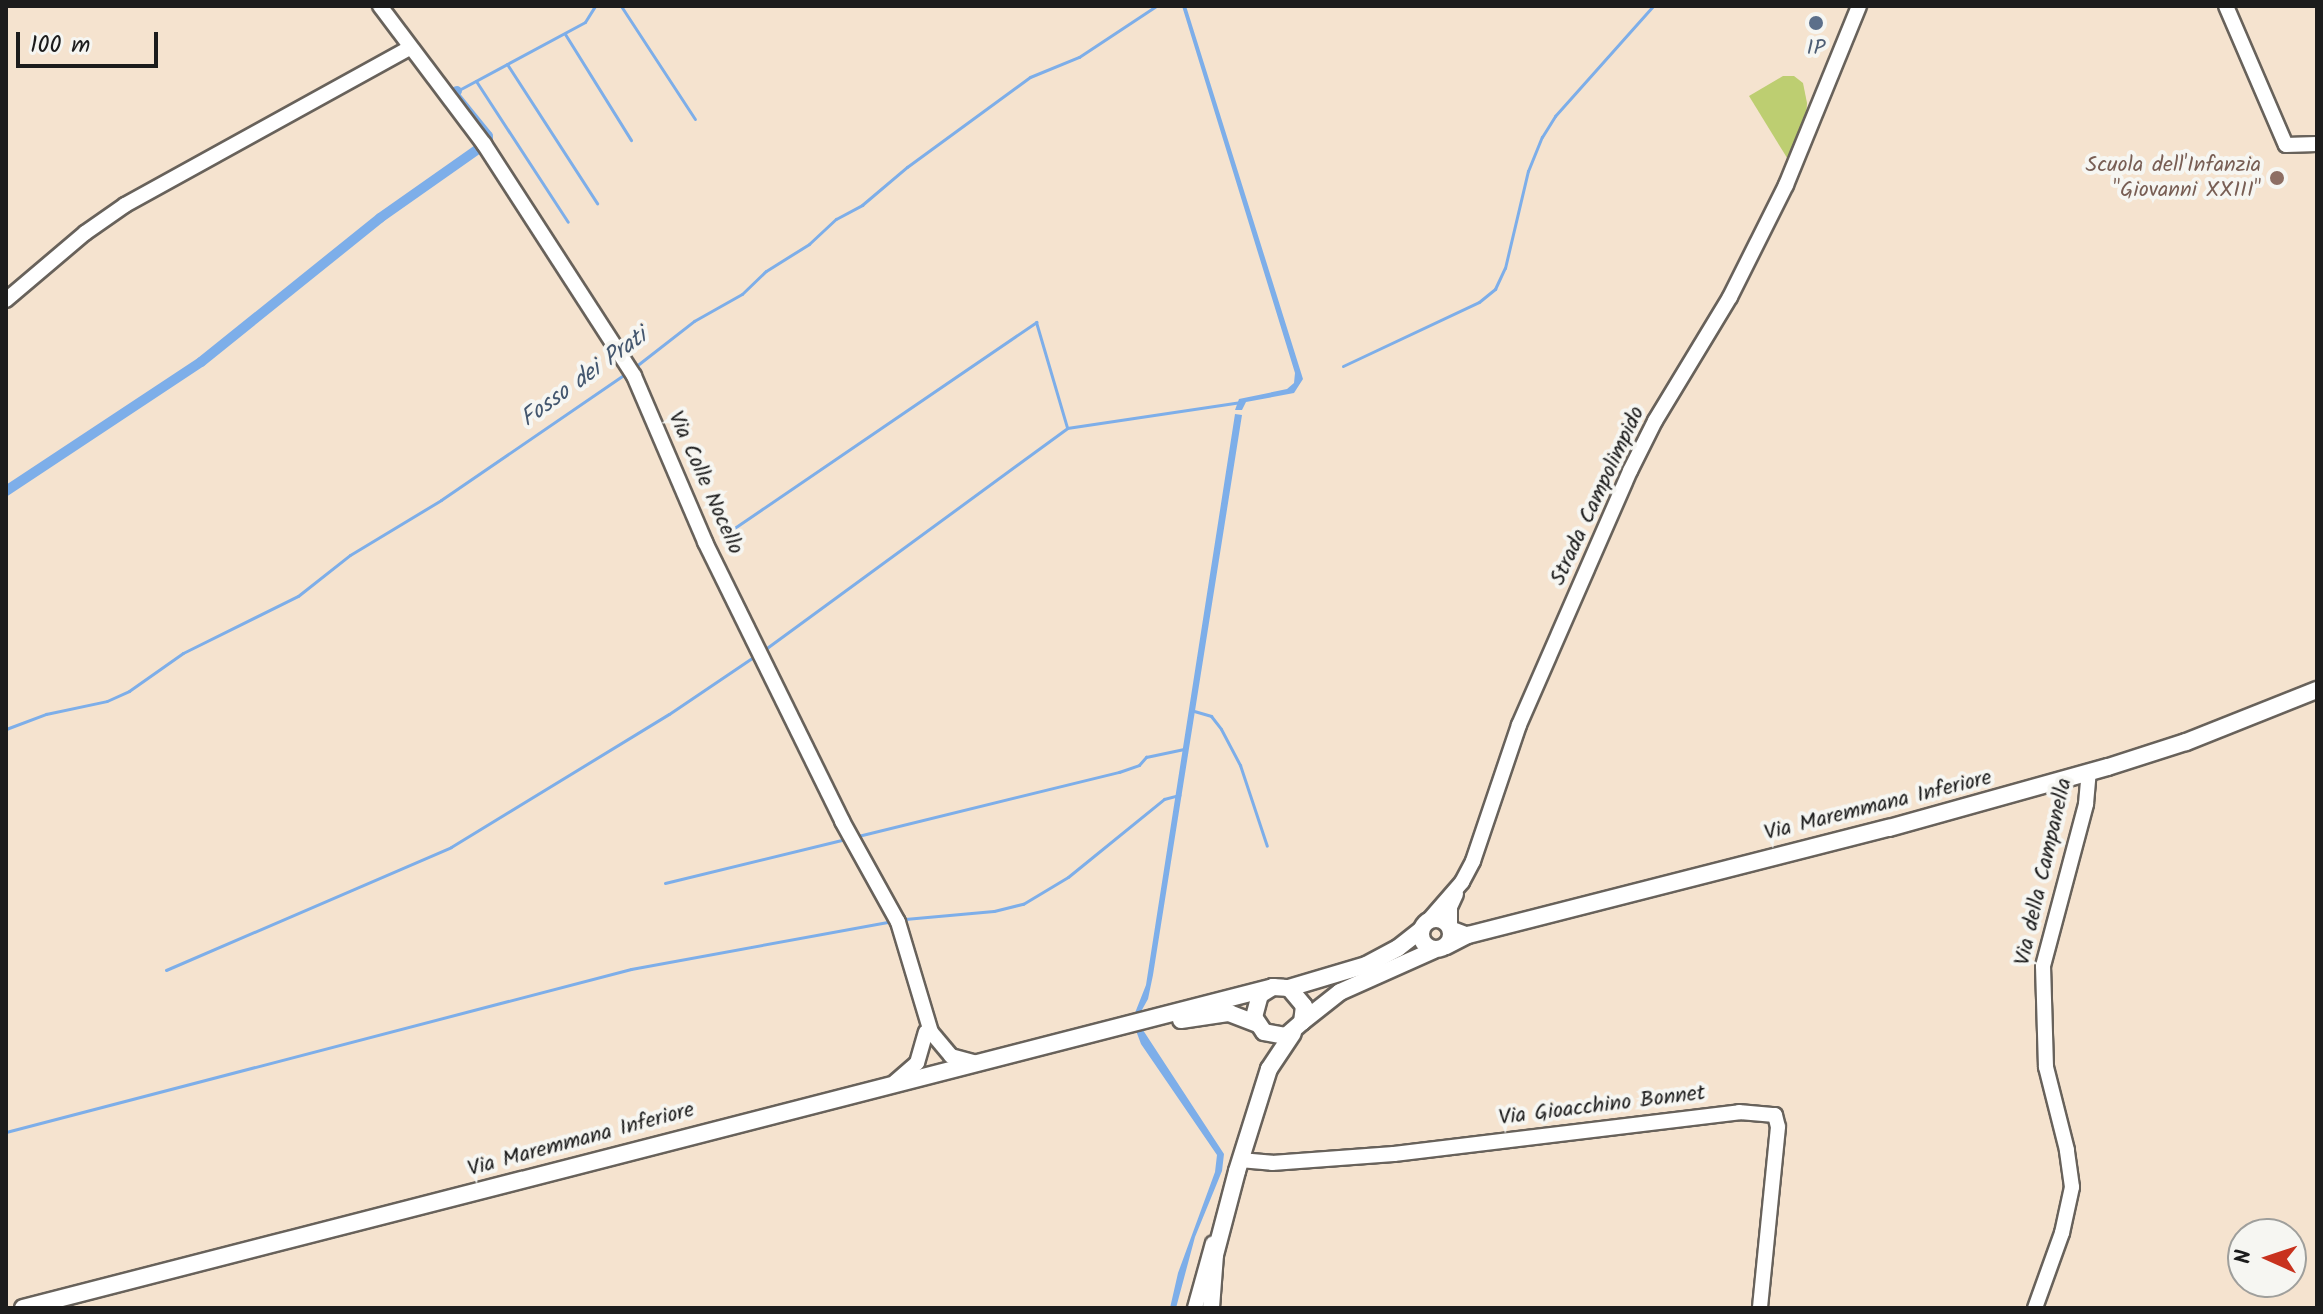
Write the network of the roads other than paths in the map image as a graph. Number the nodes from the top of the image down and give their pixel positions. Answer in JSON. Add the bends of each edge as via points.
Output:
{"nodes":[{"id":1,"x":380,"y":6,"type":"edge"},
{"id":2,"x":1859,"y":6,"type":"edge"},
{"id":3,"x":2226,"y":6,"type":"edge"},
{"id":4,"x":409,"y":48,"type":"junction"},
{"id":5,"x":2317,"y":144,"type":"edge"},
{"id":6,"x":6,"y":300,"type":"edge"},
{"id":7,"x":2317,"y":690,"type":"edge"},
{"id":8,"x":2089,"y":772,"type":"junction"},
{"id":9,"x":1462,"y":882,"type":"junction"},
{"id":10,"x":1424,"y":925,"type":"junction"},
{"id":11,"x":1450,"y":928,"type":"junction"},
{"id":12,"x":1468,"y":935,"type":"junction"},
{"id":13,"x":1440,"y":948,"type":"junction"},
{"id":14,"x":1281,"y":987,"type":"junction"},
{"id":15,"x":1151,"y":1018,"type":"junction"},
{"id":16,"x":1298,"y":1027,"type":"junction"},
{"id":17,"x":1261,"y":1028,"type":"junction"},
{"id":18,"x":928,"y":1032,"type":"junction"},
{"id":19,"x":974,"y":1062,"type":"junction"},
{"id":20,"x":1269,"y":1069,"type":"junction"},
{"id":21,"x":936,"y":1071,"type":"junction"},
{"id":22,"x":895,"y":1082,"type":"junction"},
{"id":23,"x":1240,"y":1160,"type":"junction"},
{"id":24,"x":1222,"y":1221,"type":"junction"},
{"id":25,"x":23,"y":1308,"type":"edge"},
{"id":26,"x":1195,"y":1308,"type":"edge"},
{"id":27,"x":1211,"y":1308,"type":"edge"},
{"id":28,"x":1760,"y":1308,"type":"edge"},
{"id":29,"x":2035,"y":1308,"type":"edge"}],
"edges":[{"from":1,"to":4,"type":"street","name":"Via Colle Nocello"},
{"from":2,"to":9,"type":"street","name":"Strada Campolimpido","via":[[1786,185],[1730,297],[1630,471],[1525,712],[1480,847]]},
{"from":3,"to":5,"type":"street","via":[[2286,145]]},
{"from":4,"to":6,"type":"street","via":[[125,205]]},
{"from":4,"to":18,"type":"street","name":"Via Colle Nocello","via":[[484,144],[634,376],[705,542],[845,828],[895,916]]},
{"from":7,"to":8,"type":"main road","name":"Via Maremmana Inferiore","via":[[2186,742]]},
{"from":8,"to":12,"type":"main road","name":"Via Maremmana Inferiore"},
{"from":8,"to":29,"type":"street","name":"Via della Campanella","via":[[2086,804],[2043,974],[2046,1067],[2072,1187]]},
{"from":9,"to":10,"type":"street","name":"Strada Campolimpido"},
{"from":9,"to":11,"type":"street","via":[[1450,907]]},
{"from":10,"to":11,"type":"main road","via":[[1438,919]]},
{"from":10,"to":13,"type":"main road","via":[[1422,940]]},
{"from":10,"to":14,"type":"main road","name":"Via Maremmana Inferiore","via":[[1398,948],[1366,965]]},
{"from":11,"to":12,"type":"street"},
{"from":11,"to":13,"type":"main road","via":[[1451,938]]},
{"from":12,"to":13,"type":"main road","name":"Via Maremmana Inferiore"},
{"from":13,"to":16,"type":"main road","name":"Via Maremmana Inferiore","via":[[1340,992]]},
{"from":14,"to":15,"type":"main road","name":"Via Maremmana Inferiore"},
{"from":14,"to":16,"type":"main road","via":[[1301,999]]},
{"from":14,"to":17,"type":"main road","via":[[1256,1002]]},
{"from":15,"to":17,"type":"main road","name":"Via Maremmana Inferiore","via":[[1175,1021],[1229,1013]]},
{"from":15,"to":19,"type":"main road","name":"Via Maremmana Inferiore"},
{"from":16,"to":17,"type":"main road","via":[[1278,1037]]},
{"from":16,"to":20,"type":"main road","name":"Via Maremmana Inferiore"},
{"from":17,"to":20,"type":"main road","via":[[1270,1049]]},
{"from":18,"to":19,"type":"street","via":[[951,1056]]},
{"from":18,"to":21,"type":"street","via":[[939,1056]]},
{"from":18,"to":22,"type":"street","via":[[917,1063]]},
{"from":19,"to":21,"type":"main road","name":"Via Maremmana Inferiore"},
{"from":20,"to":23,"type":"main road"},
{"from":21,"to":22,"type":"main road","name":"Via Maremmana Inferiore"},
{"from":22,"to":25,"type":"main road","name":"Via Maremmana Inferiore"},
{"from":23,"to":24,"type":"main road"},
{"from":23,"to":28,"type":"street","name":"Via Gioacchino Bonnet","via":[[1272,1163],[1394,1154],[1739,1112],[1775,1115]]},
{"from":24,"to":26,"type":"street"},
{"from":24,"to":27,"type":"main road"}]}
